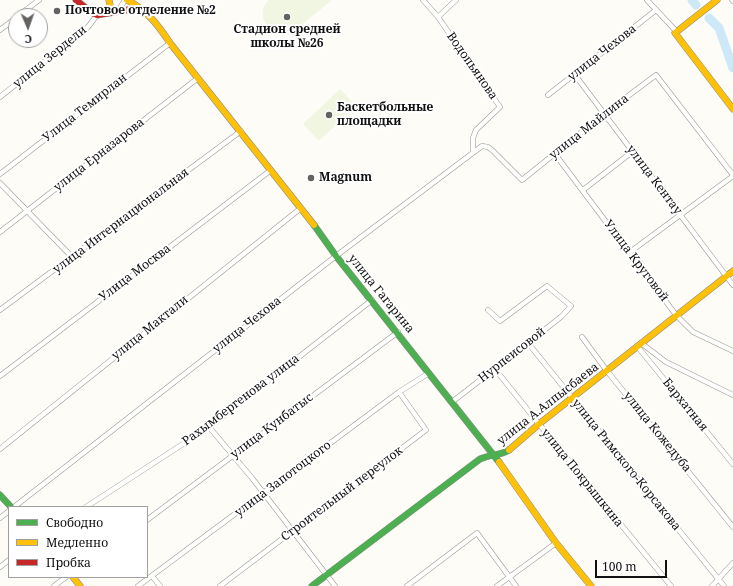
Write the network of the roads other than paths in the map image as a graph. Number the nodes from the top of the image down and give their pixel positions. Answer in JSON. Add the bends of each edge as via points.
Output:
{"nodes":[{"id":1,"x":39,"y":0,"type":"edge"},
{"id":2,"x":109,"y":0,"type":"edge"},
{"id":3,"x":126,"y":0,"type":"edge"},
{"id":4,"x":423,"y":0,"type":"edge"},
{"id":5,"x":456,"y":0,"type":"edge"},
{"id":6,"x":647,"y":0,"type":"edge"},
{"id":7,"x":717,"y":0,"type":"edge"},
{"id":8,"x":79,"y":1,"type":"edge"},
{"id":9,"x":29,"y":8,"type":"edge"},
{"id":10,"x":656,"y":10,"type":"junction"},
{"id":11,"x":118,"y":11,"type":"junction"},
{"id":12,"x":107,"y":13,"type":"junction"},
{"id":13,"x":97,"y":15,"type":"junction"},
{"id":14,"x":152,"y":17,"type":"junction"},
{"id":15,"x":438,"y":17,"type":"junction"},
{"id":16,"x":8,"y":24,"type":"edge"},
{"id":17,"x":0,"y":30,"type":"edge"},
{"id":18,"x":676,"y":33,"type":"junction"},
{"id":19,"x":170,"y":42,"type":"junction"},
{"id":20,"x":575,"y":75,"type":"junction"},
{"id":21,"x":198,"y":78,"type":"junction"},
{"id":22,"x":548,"y":95,"type":"dead end"},
{"id":23,"x":0,"y":97,"type":"edge"},
{"id":24,"x":733,"y":109,"type":"edge"},
{"id":25,"x":604,"y":114,"type":"junction"},
{"id":26,"x":241,"y":131,"type":"junction"},
{"id":27,"x":473,"y":152,"type":"junction"},
{"id":28,"x":632,"y":152,"type":"junction"},
{"id":29,"x":555,"y":154,"type":"junction"},
{"id":30,"x":271,"y":170,"type":"junction"},
{"id":31,"x":0,"y":174,"type":"edge"},
{"id":32,"x":733,"y":176,"type":"edge"},
{"id":33,"x":522,"y":180,"type":"joint"},
{"id":34,"x":0,"y":183,"type":"edge"},
{"id":35,"x":582,"y":190,"type":"junction"},
{"id":36,"x":301,"y":208,"type":"junction"},
{"id":37,"x":27,"y":211,"type":"junction"},
{"id":38,"x":680,"y":215,"type":"junction"},
{"id":39,"x":0,"y":232,"type":"edge"},
{"id":40,"x":630,"y":252,"type":"junction"},
{"id":41,"x":336,"y":256,"type":"junction"},
{"id":42,"x":72,"y":257,"type":"junction"},
{"id":43,"x":733,"y":271,"type":"edge"},
{"id":44,"x":726,"y":276,"type":"junction"},
{"id":45,"x":733,"y":285,"type":"edge"},
{"id":46,"x":372,"y":300,"type":"junction"},
{"id":47,"x":0,"y":310,"type":"edge"},
{"id":48,"x":488,"y":310,"type":"dead end"},
{"id":49,"x":676,"y":314,"type":"junction"},
{"id":50,"x":398,"y":332,"type":"junction"},
{"id":51,"x":582,"y":337,"type":"dead end"},
{"id":52,"x":528,"y":343,"type":"junction"},
{"id":53,"x":639,"y":345,"type":"junction"},
{"id":54,"x":733,"y":351,"type":"edge"},
{"id":55,"x":495,"y":369,"type":"junction"},
{"id":56,"x":607,"y":371,"type":"junction"},
{"id":57,"x":429,"y":372,"type":"junction"},
{"id":58,"x":0,"y":376,"type":"edge"},
{"id":59,"x":399,"y":392,"type":"junction"},
{"id":60,"x":733,"y":395,"type":"edge"},
{"id":61,"x":572,"y":398,"type":"junction"},
{"id":62,"x":452,"y":402,"type":"junction"},
{"id":63,"x":539,"y":424,"type":"junction"},
{"id":64,"x":209,"y":427,"type":"junction"},
{"id":65,"x":0,"y":448,"type":"edge"},
{"id":66,"x":494,"y":455,"type":"junction"},
{"id":67,"x":233,"y":456,"type":"junction"},
{"id":68,"x":733,"y":464,"type":"edge"},
{"id":69,"x":264,"y":494,"type":"junction"},
{"id":70,"x":0,"y":495,"type":"edge"},
{"id":71,"x":10,"y":506,"type":"edge"},
{"id":72,"x":15,"y":506,"type":"edge"},
{"id":73,"x":88,"y":506,"type":"edge"},
{"id":74,"x":8,"y":512,"type":"edge"},
{"id":75,"x":0,"y":518,"type":"edge"},
{"id":76,"x":148,"y":519,"type":"edge"},
{"id":77,"x":733,"y":527,"type":"edge"},
{"id":78,"x":293,"y":532,"type":"junction"},
{"id":79,"x":556,"y":543,"type":"junction"},
{"id":80,"x":8,"y":561,"type":"edge"},
{"id":81,"x":733,"y":563,"type":"edge"},
{"id":82,"x":0,"y":567,"type":"edge"},
{"id":83,"x":327,"y":575,"type":"junction"},
{"id":84,"x":152,"y":576,"type":"junction"},
{"id":85,"x":509,"y":577,"type":"junction"},
{"id":86,"x":65,"y":578,"type":"edge"},
{"id":87,"x":74,"y":578,"type":"edge"},
{"id":88,"x":718,"y":580,"type":"junction"},
{"id":89,"x":54,"y":586,"type":"edge"},
{"id":90,"x":80,"y":586,"type":"edge"},
{"id":91,"x":138,"y":586,"type":"edge"},
{"id":92,"x":160,"y":586,"type":"edge"},
{"id":93,"x":220,"y":586,"type":"edge"},
{"id":94,"x":312,"y":586,"type":"edge"},
{"id":95,"x":335,"y":586,"type":"edge"},
{"id":96,"x":407,"y":586,"type":"edge"},
{"id":97,"x":497,"y":586,"type":"edge"},
{"id":98,"x":516,"y":586,"type":"edge"},
{"id":99,"x":591,"y":586,"type":"edge"},
{"id":100,"x":671,"y":586,"type":"edge"},
{"id":101,"x":712,"y":586,"type":"edge"},
{"id":102,"x":724,"y":586,"type":"edge"}],
"edges":[{"from":1,"to":9,"type":"street"},
{"from":2,"to":12,"type":"main road"},
{"from":3,"to":11,"type":"street"},
{"from":3,"to":14,"type":"main road","name":"улица Гагарина","via":[[140,6]]},
{"from":4,"to":15,"type":"street","name":"Водопьянова"},
{"from":5,"to":15,"type":"street"},
{"from":6,"to":10,"type":"street"},
{"from":7,"to":18,"type":"main road"},
{"from":8,"to":13,"type":"main road"},
{"from":10,"to":18,"type":"street"},
{"from":10,"to":20,"type":"street","name":"улица Чехова"},
{"from":11,"to":12,"type":"main road"},
{"from":11,"to":14,"type":"main road","via":[[139,10]]},
{"from":12,"to":13,"type":"main road"},
{"from":13,"to":23,"type":"street","name":"улица Зердели","via":[[88,27]]},
{"from":14,"to":19,"type":"main road","name":"улица Гагарина"},
{"from":15,"to":27,"type":"street","name":"Водопьянова","via":[[500,107],[476,130]]},
{"from":16,"to":17,"type":"street"},
{"from":18,"to":24,"type":"main road"},
{"from":19,"to":21,"type":"main road","name":"улица Гагарина"},
{"from":19,"to":31,"type":"street","name":"Улица Темирлан"},
{"from":20,"to":22,"type":"street","name":"улица Чехова"},
{"from":20,"to":25,"type":"street","name":"улица Кентау"},
{"from":21,"to":26,"type":"main road","name":"улица Гагарина"},
{"from":21,"to":37,"type":"street","name":"улица Ерназарова"},
{"from":25,"to":28,"type":"street","name":"улица Кентау"},
{"from":25,"to":29,"type":"street","name":"улица Майлина"},
{"from":25,"to":32,"type":"street","name":"улица Майлина","via":[[656,75]]},
{"from":26,"to":30,"type":"main road","name":"улица Гагарина"},
{"from":26,"to":42,"type":"street","name":"улица Интернациональная"},
{"from":27,"to":33,"type":"street","name":"улица Чехова","via":[[482,146],[488,147]]},
{"from":27,"to":41,"type":"street","name":"улица Чехова"},
{"from":28,"to":35,"type":"street"},
{"from":28,"to":38,"type":"street","name":"улица Кентау"},
{"from":29,"to":33,"type":"street","name":"улица Майлина"},
{"from":29,"to":35,"type":"street","name":"Улица Круговой"},
{"from":30,"to":36,"type":"main road","name":"улица Гагарина"},
{"from":30,"to":58,"type":"street","name":"Улица Москва"},
{"from":32,"to":38,"type":"street"},
{"from":34,"to":37,"type":"street"},
{"from":35,"to":40,"type":"street","name":"Улица Круговой"},
{"from":36,"to":41,"type":"main road","name":"улица Гагарина"},
{"from":36,"to":65,"type":"street","name":"улица Мактали"},
{"from":37,"to":39,"type":"street","name":"улица Ерназарова"},
{"from":37,"to":42,"type":"street"},
{"from":38,"to":40,"type":"street"},
{"from":38,"to":44,"type":"street","name":"улица Кентау"},
{"from":40,"to":49,"type":"street","name":"Улица Круговой"},
{"from":41,"to":46,"type":"main road","name":"улица Гагарина"},
{"from":41,"to":72,"type":"street","name":"улица Чехова"},
{"from":42,"to":47,"type":"street","name":"улица Интернациональная"},
{"from":43,"to":44,"type":"main road","name":"улица А.Алпысбаева"},
{"from":44,"to":45,"type":"street","name":"улица Кентау"},
{"from":44,"to":49,"type":"main road","name":"улица А.Алпысбаева"},
{"from":46,"to":50,"type":"main road","name":"улица Гагарина"},
{"from":46,"to":64,"type":"street","name":"Рахымбергенова улица"},
{"from":48,"to":52,"type":"street","name":"Нурпеисовой","via":[[500,321],[546,286],[571,306]]},
{"from":49,"to":53,"type":"main road","name":"улица А.Алпысбаева"},
{"from":49,"to":54,"type":"street","name":"Улица Круговой","via":[[693,332]]},
{"from":50,"to":57,"type":"main road","name":"улица Гагарина"},
{"from":50,"to":67,"type":"street","name":"улица Кунбатыс"},
{"from":51,"to":56,"type":"street","name":"улица Кожедуба"},
{"from":52,"to":55,"type":"street","name":"Нурпеисовой"},
{"from":52,"to":61,"type":"street","name":"улица Римского-Корсакова"},
{"from":53,"to":56,"type":"main road","name":"улица А.Алпысбаева"},
{"from":53,"to":60,"type":"street","via":[[666,362]]},
{"from":53,"to":68,"type":"street","name":"Бархатная"},
{"from":55,"to":62,"type":"street","name":"Нурпеисовой"},
{"from":55,"to":63,"type":"street","name":"улица Покрышкина"},
{"from":56,"to":61,"type":"main road","name":"улица А.Алпысбаева"},
{"from":56,"to":77,"type":"street","name":"улица Кожедуба"},
{"from":57,"to":59,"type":"street","name":"улица Запотоцкого"},
{"from":57,"to":62,"type":"main road","name":"улица Гагарина"},
{"from":59,"to":69,"type":"street","name":"улица Запотоцкого"},
{"from":59,"to":78,"type":"street","name":"Строительный переулок","via":[[426,430]]},
{"from":61,"to":63,"type":"main road","name":"улица А.Алпысбаева"},
{"from":61,"to":88,"type":"street","name":"улица Римского-Корсакова"},
{"from":62,"to":66,"type":"main road","name":"улица Гагарина"},
{"from":63,"to":66,"type":"main road","name":"улица А.Алпысбаева","via":[[511,449],[503,454]]},
{"from":63,"to":100,"type":"street","name":"улица Покрышкина"},
{"from":64,"to":67,"type":"street"},
{"from":64,"to":73,"type":"street","name":"Рахымбергенова улица"},
{"from":66,"to":79,"type":"main road","name":"улица Гагарина"},
{"from":66,"to":83,"type":"main road","name":"улица А.Алпысбаева","via":[[480,459]]},
{"from":67,"to":69,"type":"street"},
{"from":67,"to":76,"type":"street","name":"улица Кунбатыс"},
{"from":69,"to":78,"type":"street"},
{"from":69,"to":84,"type":"street","name":"улица Запотоцкого"},
{"from":70,"to":71,"type":"main road"},
{"from":74,"to":75,"type":"street"},
{"from":78,"to":83,"type":"street"},
{"from":78,"to":93,"type":"street","name":"Строительный переулок"},
{"from":79,"to":85,"type":"street"},
{"from":79,"to":99,"type":"main road","name":"улица Гагарина"},
{"from":80,"to":82,"type":"street"},
{"from":81,"to":88,"type":"street"},
{"from":83,"to":94,"type":"main road","name":"улица А.Алпысбаева"},
{"from":83,"to":95,"type":"street"},
{"from":84,"to":91,"type":"street","name":"улица Запотоцкого"},
{"from":84,"to":92,"type":"street"},
{"from":85,"to":96,"type":"street","via":[[477,533]]},
{"from":85,"to":97,"type":"street"},
{"from":85,"to":98,"type":"street"},
{"from":86,"to":89,"type":"street"},
{"from":87,"to":90,"type":"main road"},
{"from":88,"to":101,"type":"street"},
{"from":88,"to":102,"type":"street","name":"улица Римского-Корсакова"}]}
